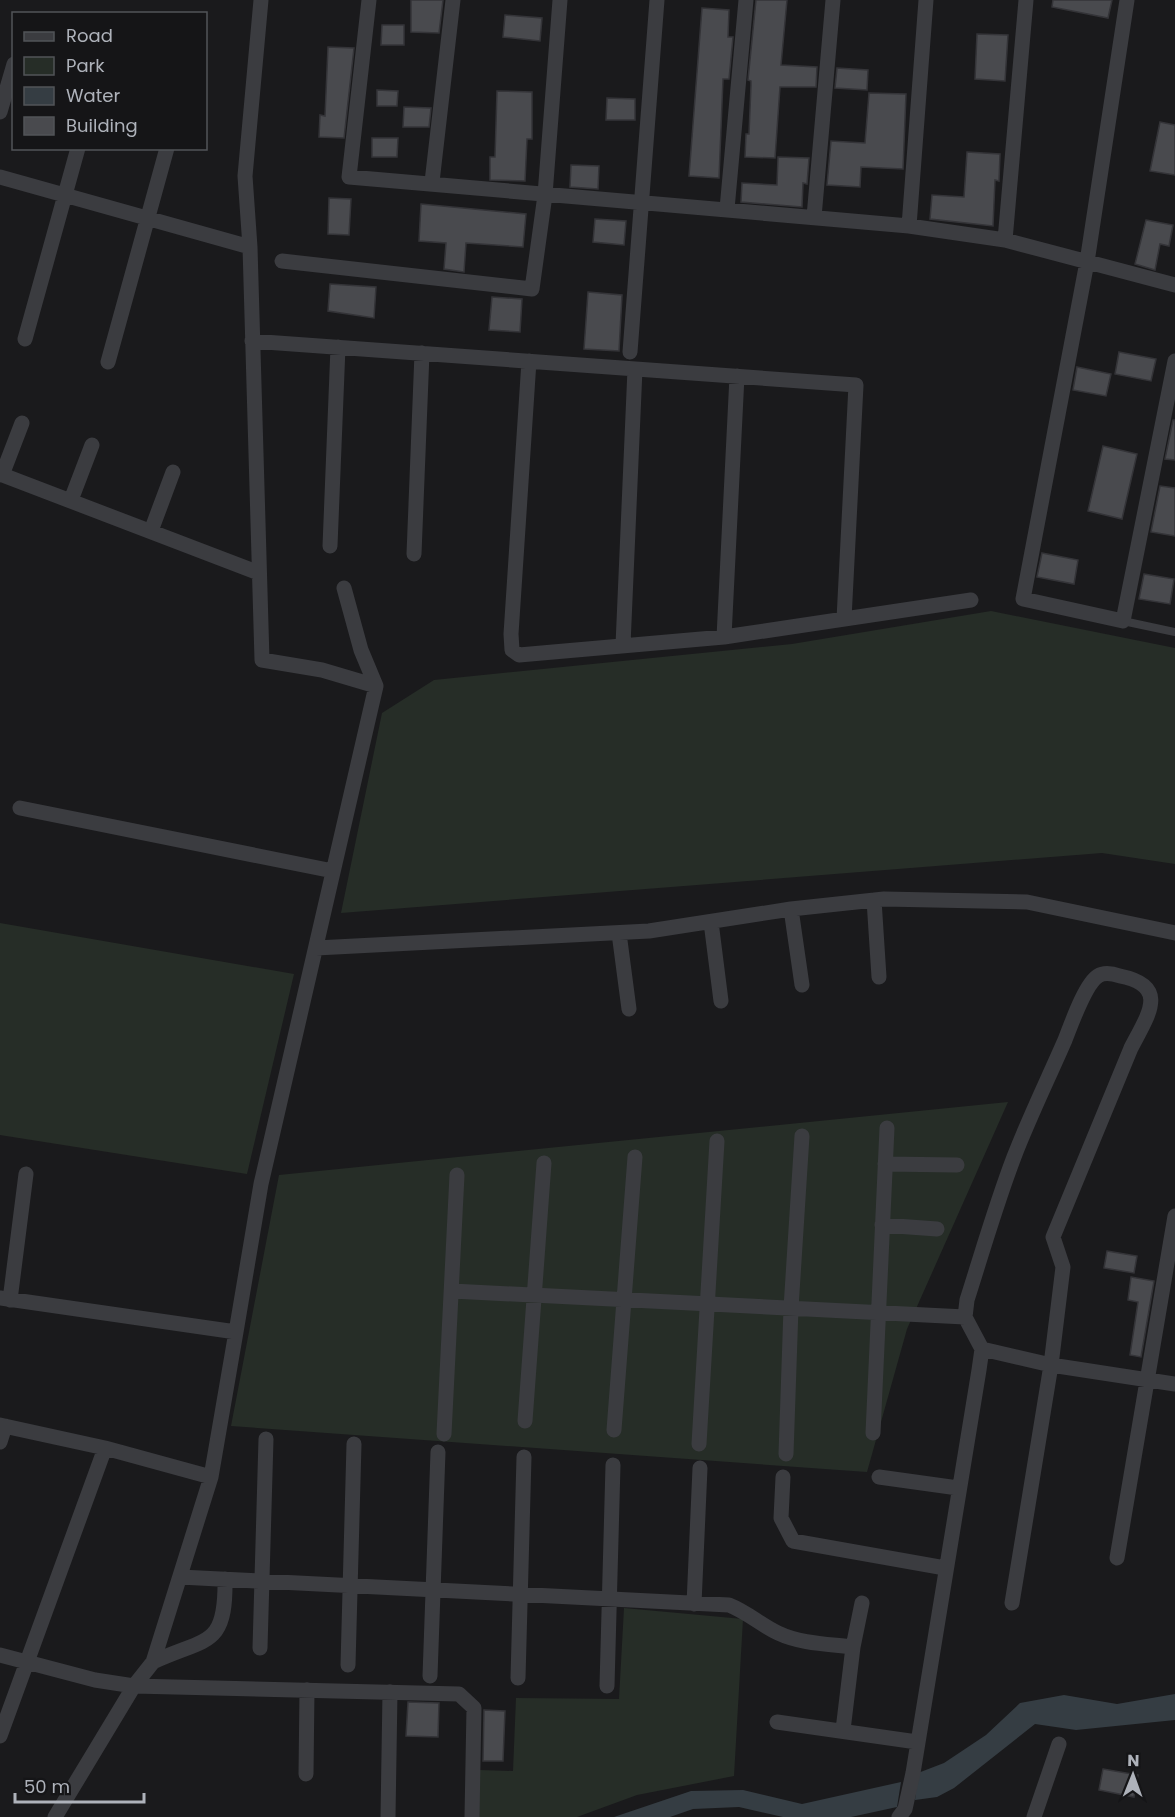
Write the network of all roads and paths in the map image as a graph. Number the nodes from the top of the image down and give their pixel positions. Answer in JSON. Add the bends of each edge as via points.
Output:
{"nodes":[{"id":1,"x":261,"y":0,"type":"edge"},
{"id":2,"x":369,"y":0,"type":"edge"},
{"id":3,"x":453,"y":0,"type":"edge"},
{"id":4,"x":560,"y":0,"type":"edge"},
{"id":5,"x":657,"y":0,"type":"edge"},
{"id":6,"x":746,"y":0,"type":"edge"},
{"id":7,"x":833,"y":0,"type":"edge"},
{"id":8,"x":926,"y":0,"type":"edge"},
{"id":9,"x":1026,"y":0,"type":"edge"},
{"id":10,"x":1127,"y":0,"type":"edge"},
{"id":11,"x":12,"y":71,"type":"edge"},
{"id":12,"x":0,"y":112,"type":"edge"},
{"id":13,"x":78,"y":150,"type":"edge"},
{"id":14,"x":166,"y":150,"type":"edge"},
{"id":15,"x":0,"y":177,"type":"edge"},
{"id":16,"x":432,"y":182,"type":"junction"},
{"id":17,"x":67,"y":195,"type":"junction"},
{"id":18,"x":545,"y":195,"type":"junction"},
{"id":19,"x":641,"y":202,"type":"junction"},
{"id":20,"x":727,"y":209,"type":"junction"},
{"id":21,"x":814,"y":217,"type":"junction"},
{"id":22,"x":149,"y":219,"type":"junction"},
{"id":23,"x":909,"y":226,"type":"junction"},
{"id":24,"x":1005,"y":240,"type":"junction"},
{"id":25,"x":250,"y":247,"type":"junction"},
{"id":26,"x":282,"y":261,"type":"dead end"},
{"id":27,"x":1087,"y":262,"type":"junction"},
{"id":28,"x":1175,"y":285,"type":"edge"},
{"id":29,"x":25,"y":339,"type":"dead end"},
{"id":30,"x":252,"y":341,"type":"junction"},
{"id":31,"x":338,"y":347,"type":"junction"},
{"id":32,"x":630,"y":352,"type":"dead end"},
{"id":33,"x":422,"y":353,"type":"junction"},
{"id":34,"x":529,"y":361,"type":"junction"},
{"id":35,"x":1175,"y":361,"type":"edge"},
{"id":36,"x":108,"y":362,"type":"dead end"},
{"id":37,"x":635,"y":369,"type":"junction"},
{"id":38,"x":737,"y":376,"type":"junction"},
{"id":39,"x":22,"y":423,"type":"dead end"},
{"id":40,"x":92,"y":445,"type":"dead end"},
{"id":41,"x":173,"y":472,"type":"dead end"},
{"id":42,"x":1,"y":474,"type":"edge"},
{"id":43,"x":71,"y":500,"type":"junction"},
{"id":44,"x":151,"y":531,"type":"junction"},
{"id":45,"x":330,"y":546,"type":"dead end"},
{"id":46,"x":414,"y":554,"type":"dead end"},
{"id":47,"x":259,"y":573,"type":"junction"},
{"id":48,"x":344,"y":588,"type":"dead end"},
{"id":49,"x":971,"y":600,"type":"dead end"},
{"id":50,"x":844,"y":619,"type":"junction"},
{"id":51,"x":1123,"y":621,"type":"junction"},
{"id":52,"x":1175,"y":632,"type":"edge"},
{"id":53,"x":724,"y":637,"type":"junction"},
{"id":54,"x":623,"y":645,"type":"junction"},
{"id":55,"x":376,"y":686,"type":"junction"},
{"id":56,"x":20,"y":808,"type":"dead end"},
{"id":57,"x":333,"y":871,"type":"junction"},
{"id":58,"x":874,"y":900,"type":"junction"},
{"id":59,"x":791,"y":909,"type":"junction"},
{"id":60,"x":711,"y":922,"type":"junction"},
{"id":61,"x":619,"y":933,"type":"junction"},
{"id":62,"x":1175,"y":933,"type":"edge"},
{"id":63,"x":316,"y":948,"type":"junction"},
{"id":64,"x":879,"y":976,"type":"dead end"},
{"id":65,"x":802,"y":985,"type":"dead end"},
{"id":66,"x":721,"y":1001,"type":"dead end"},
{"id":67,"x":629,"y":1009,"type":"dead end"},
{"id":68,"x":887,"y":1128,"type":"dead end"},
{"id":69,"x":802,"y":1136,"type":"dead end"},
{"id":70,"x":717,"y":1142,"type":"dead end"},
{"id":71,"x":635,"y":1157,"type":"dead end"},
{"id":72,"x":544,"y":1163,"type":"dead end"},
{"id":73,"x":885,"y":1164,"type":"junction"},
{"id":74,"x":957,"y":1165,"type":"dead end"},
{"id":75,"x":26,"y":1174,"type":"dead end"},
{"id":76,"x":457,"y":1174,"type":"dead end"},
{"id":77,"x":1175,"y":1216,"type":"edge"},
{"id":78,"x":882,"y":1225,"type":"junction"},
{"id":79,"x":937,"y":1228,"type":"dead end"},
{"id":80,"x":452,"y":1291,"type":"junction"},
{"id":81,"x":534,"y":1295,"type":"junction"},
{"id":82,"x":5,"y":1299,"type":"edge"},
{"id":83,"x":623,"y":1301,"type":"junction"},
{"id":84,"x":709,"y":1304,"type":"junction"},
{"id":85,"x":791,"y":1308,"type":"junction"},
{"id":86,"x":879,"y":1312,"type":"junction"},
{"id":87,"x":965,"y":1317,"type":"junction"},
{"id":88,"x":236,"y":1332,"type":"junction"},
{"id":89,"x":982,"y":1349,"type":"junction"},
{"id":90,"x":1051,"y":1365,"type":"junction"},
{"id":91,"x":1147,"y":1380,"type":"junction"},
{"id":92,"x":1175,"y":1384,"type":"edge"},
{"id":93,"x":525,"y":1421,"type":"dead end"},
{"id":94,"x":2,"y":1426,"type":"edge"},
{"id":95,"x":614,"y":1430,"type":"dead end"},
{"id":96,"x":873,"y":1433,"type":"dead end"},
{"id":97,"x":444,"y":1434,"type":"dead end"},
{"id":98,"x":266,"y":1439,"type":"dead end"},
{"id":99,"x":0,"y":1442,"type":"edge"},
{"id":100,"x":354,"y":1444,"type":"dead end"},
{"id":101,"x":699,"y":1444,"type":"dead end"},
{"id":102,"x":105,"y":1448,"type":"junction"},
{"id":103,"x":438,"y":1452,"type":"dead end"},
{"id":104,"x":786,"y":1454,"type":"dead end"},
{"id":105,"x":524,"y":1457,"type":"dead end"},
{"id":106,"x":613,"y":1465,"type":"dead end"},
{"id":107,"x":700,"y":1468,"type":"dead end"},
{"id":108,"x":211,"y":1477,"type":"junction"},
{"id":109,"x":783,"y":1477,"type":"dead end"},
{"id":110,"x":879,"y":1477,"type":"dead end"},
{"id":111,"x":958,"y":1488,"type":"junction"},
{"id":112,"x":1117,"y":1558,"type":"dead end"},
{"id":113,"x":945,"y":1568,"type":"junction"},
{"id":114,"x":180,"y":1577,"type":"junction"},
{"id":115,"x":225,"y":1579,"type":"junction"},
{"id":116,"x":262,"y":1581,"type":"junction"},
{"id":117,"x":350,"y":1586,"type":"junction"},
{"id":118,"x":433,"y":1590,"type":"junction"},
{"id":119,"x":520,"y":1595,"type":"junction"},
{"id":120,"x":610,"y":1599,"type":"junction"},
{"id":121,"x":862,"y":1603,"type":"dead end"},
{"id":122,"x":1012,"y":1603,"type":"dead end"},
{"id":123,"x":694,"y":1604,"type":"junction"},
{"id":124,"x":853,"y":1647,"type":"junction"},
{"id":125,"x":260,"y":1648,"type":"dead end"},
{"id":126,"x":0,"y":1655,"type":"edge"},
{"id":127,"x":28,"y":1662,"type":"junction"},
{"id":128,"x":153,"y":1662,"type":"junction"},
{"id":129,"x":348,"y":1665,"type":"dead end"},
{"id":130,"x":430,"y":1676,"type":"dead end"},
{"id":131,"x":518,"y":1678,"type":"dead end"},
{"id":132,"x":134,"y":1686,"type":"junction"},
{"id":133,"x":608,"y":1686,"type":"dead end"},
{"id":134,"x":307,"y":1690,"type":"junction"},
{"id":135,"x":390,"y":1692,"type":"junction"},
{"id":136,"x":777,"y":1722,"type":"dead end"},
{"id":137,"x":843,"y":1730,"type":"junction"},
{"id":138,"x":0,"y":1736,"type":"edge"},
{"id":139,"x":917,"y":1742,"type":"junction"},
{"id":140,"x":1059,"y":1744,"type":"dead end"},
{"id":141,"x":306,"y":1774,"type":"dead end"},
{"id":142,"x":902,"y":1813,"type":"edge"},
{"id":143,"x":55,"y":1817,"type":"edge"},
{"id":144,"x":388,"y":1817,"type":"edge"},
{"id":145,"x":471,"y":1817,"type":"edge"},
{"id":146,"x":1035,"y":1817,"type":"edge"}],
"edges":[{"from":1,"to":25,"type":"street","via":[[245,176]]},
{"from":2,"to":16,"type":"street","via":[[349,177]]},
{"from":3,"to":16,"type":"street"},
{"from":4,"to":18,"type":"street"},
{"from":5,"to":19,"type":"street"},
{"from":6,"to":20,"type":"street"},
{"from":7,"to":21,"type":"street"},
{"from":8,"to":23,"type":"street"},
{"from":9,"to":24,"type":"street"},
{"from":10,"to":27,"type":"street"},
{"from":11,"to":12,"type":"street"},
{"from":13,"to":17,"type":"street"},
{"from":14,"to":22,"type":"street"},
{"from":15,"to":17,"type":"street"},
{"from":16,"to":18,"type":"street"},
{"from":17,"to":22,"type":"street"},
{"from":17,"to":29,"type":"street"},
{"from":18,"to":19,"type":"street"},
{"from":18,"to":26,"type":"street","via":[[532,289]]},
{"from":19,"to":20,"type":"street"},
{"from":19,"to":32,"type":"street"},
{"from":20,"to":21,"type":"street"},
{"from":21,"to":23,"type":"street"},
{"from":22,"to":25,"type":"street"},
{"from":22,"to":36,"type":"street"},
{"from":23,"to":24,"type":"street"},
{"from":24,"to":27,"type":"street"},
{"from":25,"to":30,"type":"street"},
{"from":27,"to":28,"type":"street"},
{"from":27,"to":51,"type":"street","via":[[1023,599]]},
{"from":30,"to":31,"type":"street"},
{"from":30,"to":47,"type":"street"},
{"from":31,"to":33,"type":"street"},
{"from":31,"to":45,"type":"street"},
{"from":33,"to":34,"type":"street"},
{"from":33,"to":46,"type":"street"},
{"from":34,"to":37,"type":"street"},
{"from":34,"to":54,"type":"street","via":[[512,650],[519,655]]},
{"from":35,"to":51,"type":"street"},
{"from":37,"to":38,"type":"street"},
{"from":37,"to":54,"type":"street"},
{"from":38,"to":50,"type":"street","via":[[856,385]]},
{"from":38,"to":53,"type":"street"},
{"from":39,"to":42,"type":"street"},
{"from":40,"to":43,"type":"street"},
{"from":41,"to":44,"type":"street"},
{"from":42,"to":43,"type":"street"},
{"from":43,"to":44,"type":"street"},
{"from":44,"to":47,"type":"street"},
{"from":47,"to":55,"type":"street","via":[[262,660],[321,670]]},
{"from":48,"to":55,"type":"street","via":[[361,650]]},
{"from":49,"to":50,"type":"street"},
{"from":50,"to":53,"type":"street"},
{"from":51,"to":52,"type":"lane"},
{"from":53,"to":54,"type":"street"},
{"from":55,"to":57,"type":"street"},
{"from":56,"to":57,"type":"street"},
{"from":57,"to":63,"type":"street"},
{"from":58,"to":59,"type":"street"},
{"from":58,"to":62,"type":"street","via":[[1027,902]]},
{"from":58,"to":64,"type":"street"},
{"from":59,"to":60,"type":"street"},
{"from":59,"to":65,"type":"street"},
{"from":60,"to":61,"type":"street"},
{"from":60,"to":66,"type":"street"},
{"from":61,"to":63,"type":"street"},
{"from":61,"to":67,"type":"street"},
{"from":63,"to":88,"type":"street","via":[[261,1184]]},
{"from":68,"to":73,"type":"street"},
{"from":69,"to":85,"type":"street"},
{"from":70,"to":84,"type":"street"},
{"from":71,"to":83,"type":"street"},
{"from":72,"to":81,"type":"street"},
{"from":73,"to":74,"type":"street"},
{"from":73,"to":78,"type":"street"},
{"from":75,"to":82,"type":"street"},
{"from":76,"to":80,"type":"street"},
{"from":77,"to":91,"type":"street"},
{"from":78,"to":79,"type":"street"},
{"from":78,"to":86,"type":"street"},
{"from":80,"to":81,"type":"street"},
{"from":80,"to":97,"type":"street"},
{"from":81,"to":83,"type":"street"},
{"from":81,"to":93,"type":"street"},
{"from":82,"to":88,"type":"street"},
{"from":83,"to":84,"type":"street"},
{"from":83,"to":95,"type":"street"},
{"from":84,"to":85,"type":"street"},
{"from":84,"to":101,"type":"street"},
{"from":85,"to":86,"type":"street"},
{"from":85,"to":104,"type":"street"},
{"from":86,"to":87,"type":"street"},
{"from":86,"to":96,"type":"street"},
{"from":87,"to":89,"type":"street"},
{"from":87,"to":90,"type":"street","via":[[1013,1158],[1079,1006],[1096,976],[1104,973],[1146,985],[1150,1001],[1144,1024],[1053,1237],[1063,1267]]},
{"from":88,"to":108,"type":"street"},
{"from":89,"to":90,"type":"street"},
{"from":89,"to":111,"type":"street"},
{"from":90,"to":91,"type":"street"},
{"from":90,"to":122,"type":"street"},
{"from":91,"to":92,"type":"street"},
{"from":91,"to":112,"type":"street"},
{"from":94,"to":99,"type":"street"},
{"from":94,"to":102,"type":"street"},
{"from":98,"to":116,"type":"street"},
{"from":100,"to":117,"type":"street"},
{"from":102,"to":108,"type":"street"},
{"from":102,"to":127,"type":"street"},
{"from":103,"to":118,"type":"street"},
{"from":105,"to":119,"type":"street"},
{"from":106,"to":120,"type":"street"},
{"from":107,"to":123,"type":"street"},
{"from":108,"to":114,"type":"street"},
{"from":109,"to":113,"type":"street","via":[[781,1518],[793,1541]]},
{"from":110,"to":111,"type":"street"},
{"from":111,"to":113,"type":"street"},
{"from":113,"to":139,"type":"street"},
{"from":114,"to":115,"type":"street"},
{"from":114,"to":128,"type":"street"},
{"from":115,"to":116,"type":"street"},
{"from":115,"to":128,"type":"street","via":[[222,1625],[208,1639]]},
{"from":116,"to":117,"type":"street"},
{"from":116,"to":125,"type":"street"},
{"from":117,"to":118,"type":"street"},
{"from":117,"to":129,"type":"street"},
{"from":118,"to":119,"type":"street"},
{"from":118,"to":130,"type":"street"},
{"from":119,"to":120,"type":"street"},
{"from":119,"to":131,"type":"street"},
{"from":120,"to":123,"type":"street"},
{"from":120,"to":133,"type":"street"},
{"from":121,"to":124,"type":"street"},
{"from":123,"to":124,"type":"street","via":[[729,1605],[779,1634]]},
{"from":124,"to":137,"type":"street"},
{"from":126,"to":127,"type":"street"},
{"from":127,"to":132,"type":"street"},
{"from":127,"to":138,"type":"street"},
{"from":128,"to":132,"type":"street"},
{"from":132,"to":134,"type":"street"},
{"from":132,"to":143,"type":"street"},
{"from":134,"to":135,"type":"street"},
{"from":134,"to":141,"type":"street"},
{"from":135,"to":144,"type":"street"},
{"from":135,"to":145,"type":"street","via":[[459,1694],[474,1708]]},
{"from":136,"to":137,"type":"street"},
{"from":137,"to":139,"type":"street"},
{"from":139,"to":142,"type":"street"},
{"from":140,"to":146,"type":"street"}]}
